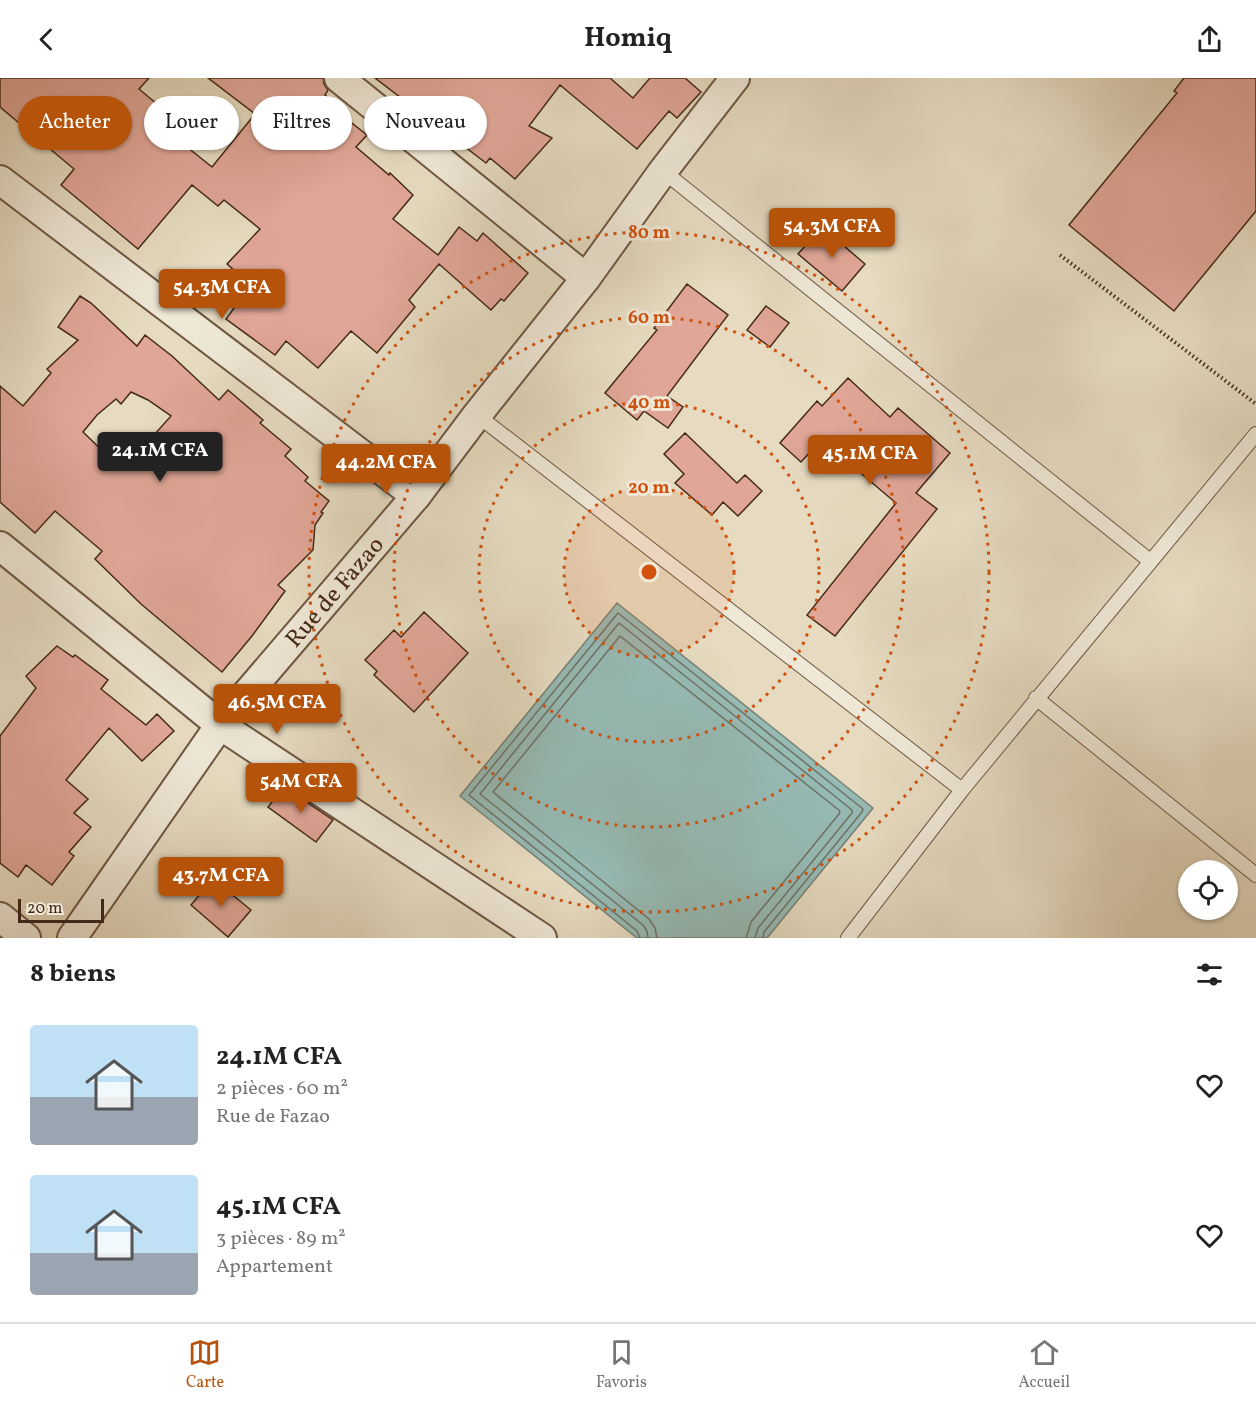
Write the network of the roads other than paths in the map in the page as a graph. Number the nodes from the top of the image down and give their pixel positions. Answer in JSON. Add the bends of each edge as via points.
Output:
{"nodes":[{"id":1,"x":339,"y":78,"type":"edge"},
{"id":2,"x":735,"y":78,"type":"edge"},
{"id":3,"x":663,"y":171,"type":"junction"},
{"id":4,"x":0,"y":180,"type":"edge"},
{"id":5,"x":586,"y":278,"type":"junction"},
{"id":6,"x":477,"y":415,"type":"junction"},
{"id":7,"x":1256,"y":434,"type":"edge"},
{"id":8,"x":416,"y":496,"type":"junction"},
{"id":9,"x":0,"y":546,"type":"edge"},
{"id":10,"x":1150,"y":561,"type":"junction"},
{"id":11,"x":1036,"y":698,"type":"junction"},
{"id":12,"x":220,"y":725,"type":"junction"},
{"id":13,"x":962,"y":790,"type":"junction"},
{"id":14,"x":1256,"y":875,"type":"edge"},
{"id":15,"x":0,"y":917,"type":"edge"},
{"id":16,"x":26,"y":938,"type":"edge"},
{"id":17,"x":72,"y":938,"type":"edge"},
{"id":18,"x":542,"y":938,"type":"edge"},
{"id":19,"x":848,"y":938,"type":"edge"}],
"edges":[{"from":1,"to":5,"type":"street"},
{"from":2,"to":3,"type":"street","name":"Rue de Fazao"},
{"from":3,"to":5,"type":"street","name":"Rue de Fazao"},
{"from":3,"to":10,"type":"lane"},
{"from":4,"to":8,"type":"street"},
{"from":5,"to":6,"type":"street","name":"Rue de Fazao"},
{"from":6,"to":8,"type":"street","name":"Rue de Fazao"},
{"from":6,"to":13,"type":"lane"},
{"from":7,"to":10,"type":"lane"},
{"from":8,"to":12,"type":"street","name":"Rue de Fazao"},
{"from":9,"to":12,"type":"street"},
{"from":10,"to":11,"type":"lane"},
{"from":11,"to":13,"type":"lane"},
{"from":11,"to":14,"type":"lane"},
{"from":12,"to":17,"type":"street","name":"Rue de Fazao"},
{"from":12,"to":18,"type":"street"},
{"from":13,"to":19,"type":"lane"},
{"from":15,"to":16,"type":"street"}]}
